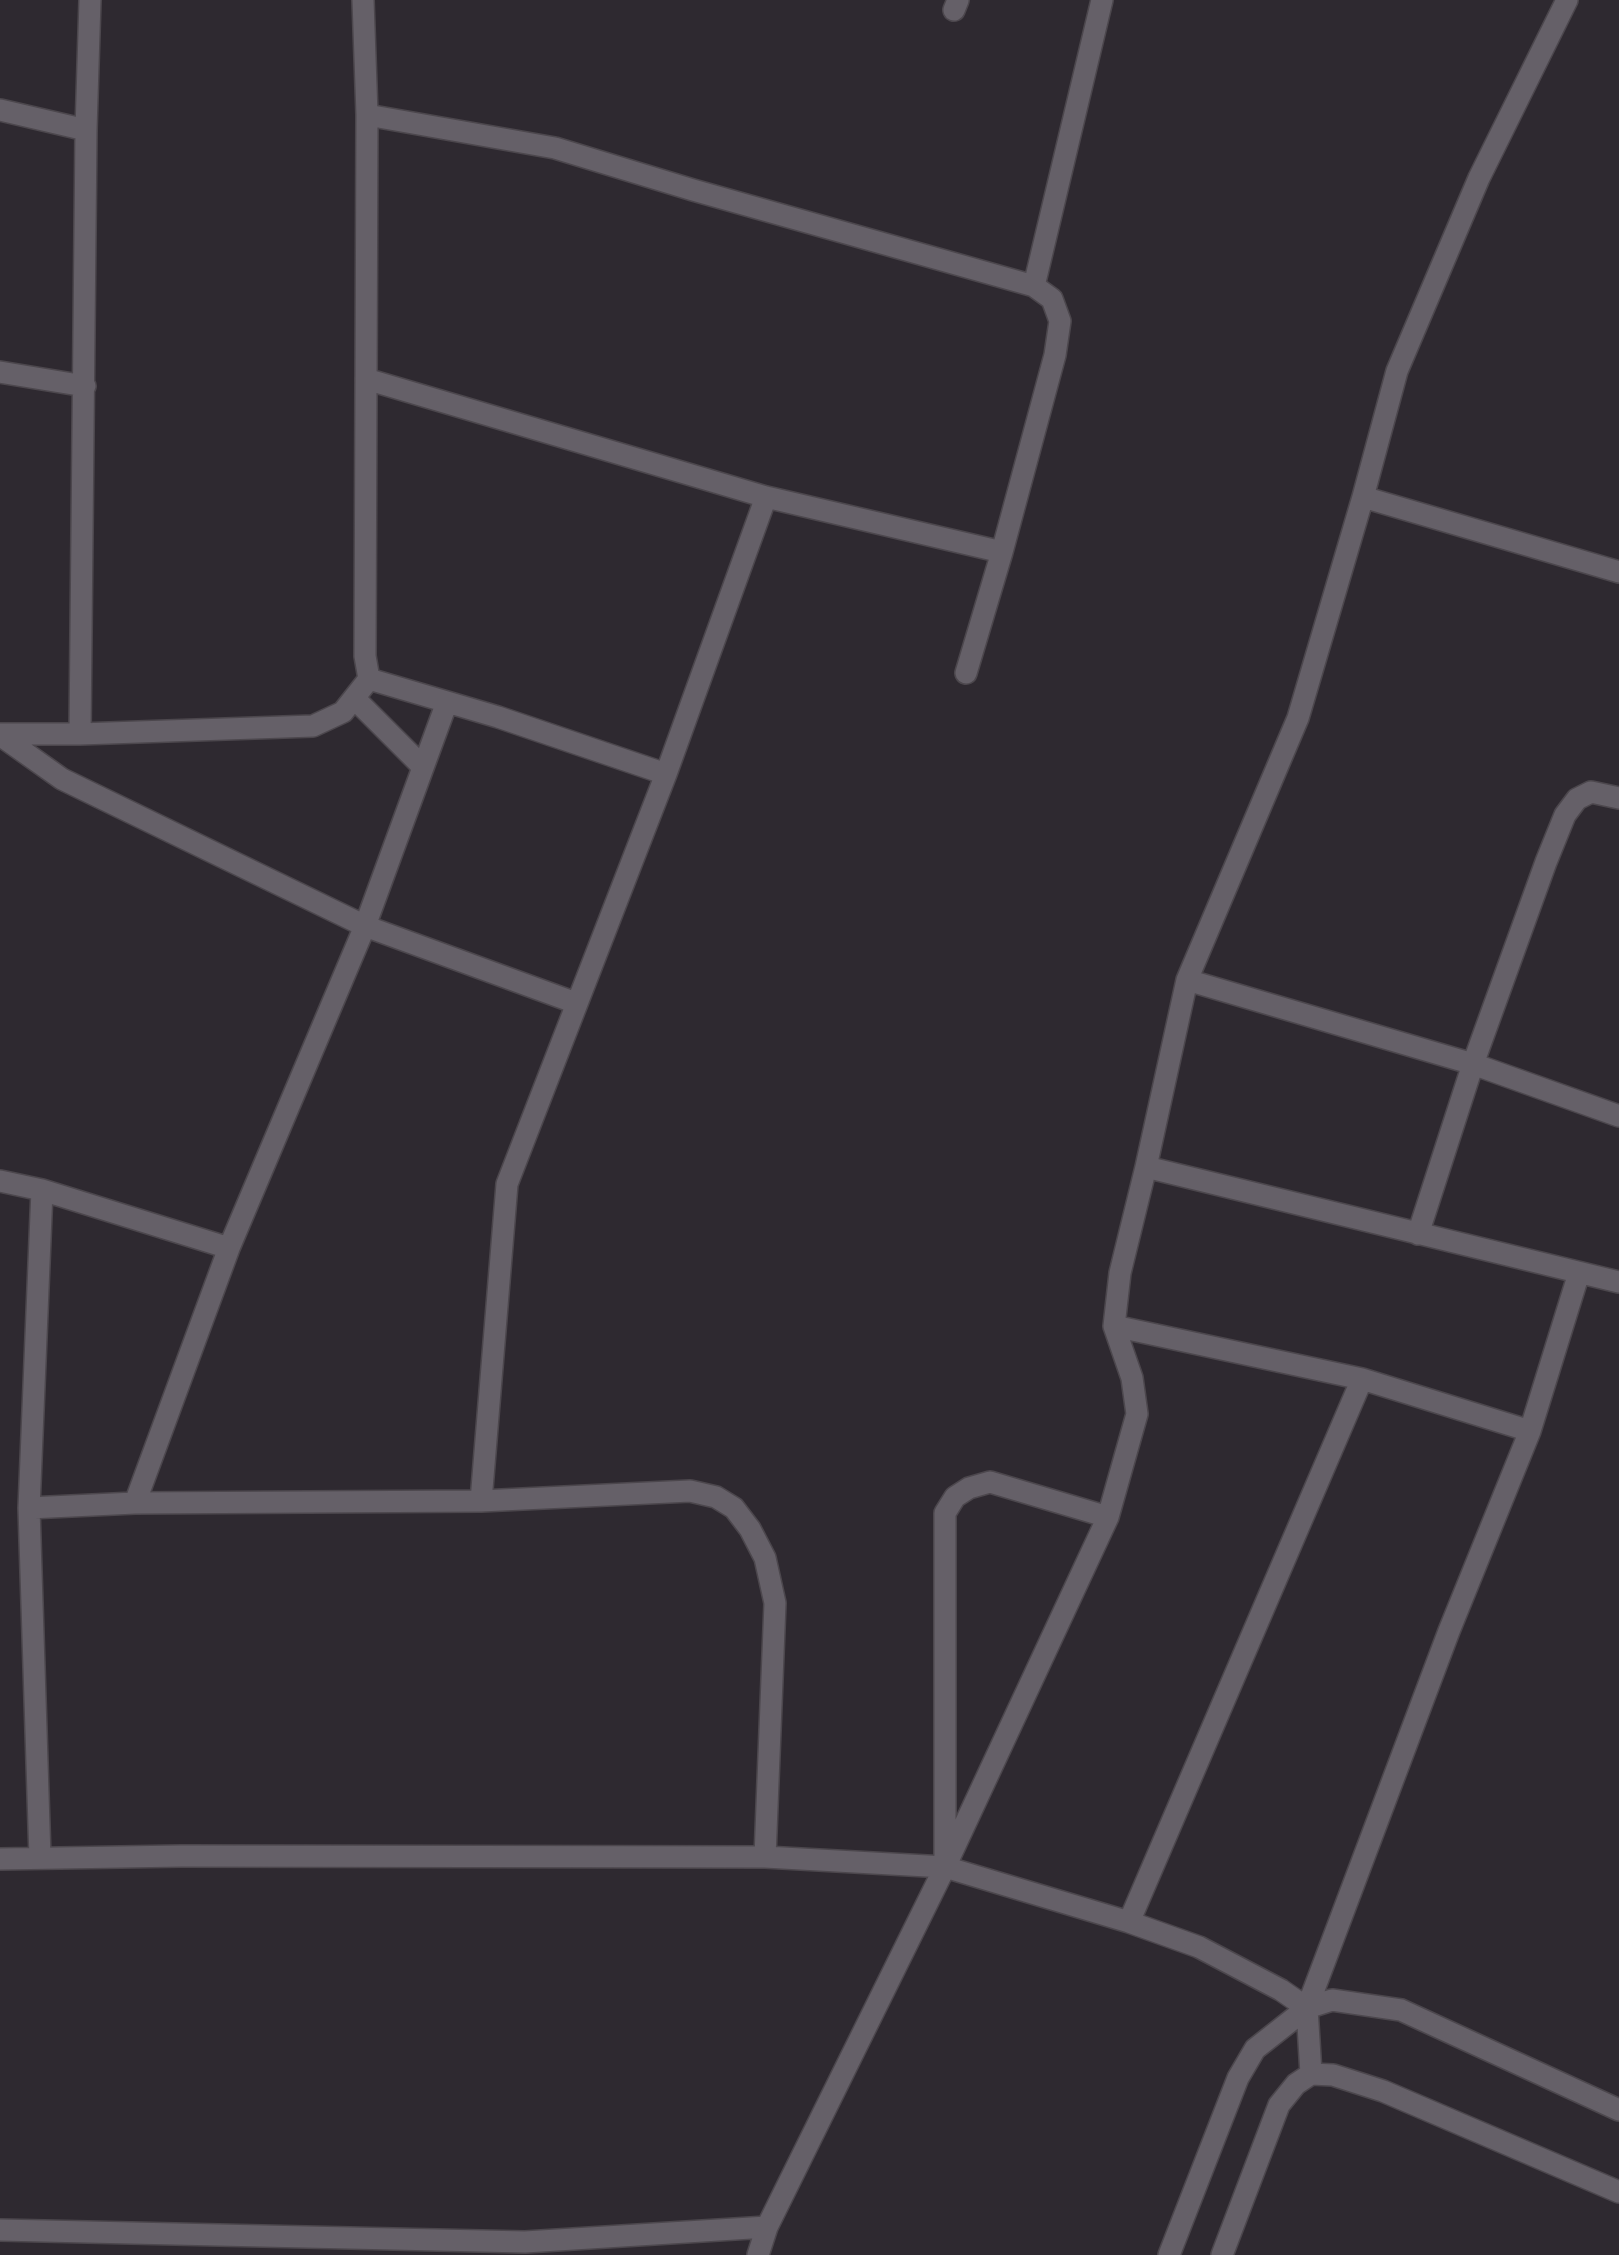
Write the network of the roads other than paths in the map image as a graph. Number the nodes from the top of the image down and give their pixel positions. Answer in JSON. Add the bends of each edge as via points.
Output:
{"nodes":[{"id":1,"x":90,"y":0,"type":"edge"},
{"id":2,"x":363,"y":0,"type":"edge"},
{"id":3,"x":1102,"y":0,"type":"edge"},
{"id":4,"x":1567,"y":0,"type":"edge"},
{"id":5,"x":0,"y":110,"type":"edge"},
{"id":6,"x":367,"y":115,"type":"junction"},
{"id":7,"x":86,"y":130,"type":"junction"},
{"id":8,"x":1034,"y":286,"type":"junction"},
{"id":9,"x":0,"y":372,"type":"edge"},
{"id":10,"x":366,"y":379,"type":"junction"},
{"id":11,"x":85,"y":386,"type":"junction"},
{"id":12,"x":1363,"y":496,"type":"junction"},
{"id":13,"x":766,"y":497,"type":"junction"},
{"id":14,"x":1002,"y":552,"type":"junction"},
{"id":15,"x":1619,"y":572,"type":"edge"},
{"id":16,"x":966,"y":673,"type":"dead end"},
{"id":17,"x":369,"y":679,"type":"junction"},
{"id":18,"x":354,"y":698,"type":"junction"},
{"id":19,"x":447,"y":702,"type":"junction"},
{"id":20,"x":80,"y":734,"type":"junction"},
{"id":21,"x":0,"y":735,"type":"edge"},
{"id":22,"x":424,"y":767,"type":"junction"},
{"id":23,"x":666,"y":774,"type":"junction"},
{"id":24,"x":1619,"y":798,"type":"edge"},
{"id":25,"x":365,"y":926,"type":"junction"},
{"id":26,"x":1187,"y":980,"type":"junction"},
{"id":27,"x":576,"y":1003,"type":"junction"},
{"id":28,"x":1473,"y":1065,"type":"junction"},
{"id":29,"x":1619,"y":1116,"type":"edge"},
{"id":30,"x":1146,"y":1167,"type":"junction"},
{"id":31,"x":0,"y":1181,"type":"edge"},
{"id":32,"x":42,"y":1190,"type":"junction"},
{"id":33,"x":1418,"y":1234,"type":"junction"},
{"id":34,"x":229,"y":1248,"type":"junction"},
{"id":35,"x":1579,"y":1273,"type":"junction"},
{"id":36,"x":1619,"y":1282,"type":"edge"},
{"id":37,"x":1114,"y":1326,"type":"junction"},
{"id":38,"x":1362,"y":1379,"type":"junction"},
{"id":39,"x":1530,"y":1431,"type":"junction"},
{"id":40,"x":481,"y":1501,"type":"junction"},
{"id":41,"x":135,"y":1503,"type":"junction"},
{"id":42,"x":29,"y":1508,"type":"junction"},
{"id":43,"x":1108,"y":1517,"type":"junction"},
{"id":44,"x":765,"y":1857,"type":"junction"},
{"id":45,"x":40,"y":1858,"type":"junction"},
{"id":46,"x":0,"y":1859,"type":"edge"},
{"id":47,"x":945,"y":1867,"type":"junction"},
{"id":48,"x":1129,"y":1922,"type":"junction"},
{"id":49,"x":1307,"y":2008,"type":"junction"},
{"id":50,"x":1311,"y":2074,"type":"junction"},
{"id":51,"x":1619,"y":2109,"type":"edge"},
{"id":52,"x":1619,"y":2192,"type":"edge"},
{"id":53,"x":768,"y":2227,"type":"junction"},
{"id":54,"x":0,"y":2230,"type":"edge"},
{"id":55,"x":522,"y":2248,"type":"edge"},
{"id":56,"x":758,"y":2255,"type":"edge"},
{"id":57,"x":1170,"y":2255,"type":"edge"},
{"id":58,"x":1222,"y":2255,"type":"edge"}],
"edges":[{"from":1,"to":7,"type":"street"},
{"from":2,"to":6,"type":"street"},
{"from":3,"to":8,"type":"street"},
{"from":4,"to":12,"type":"street","via":[[1479,178],[1397,371]]},
{"from":5,"to":7,"type":"street"},
{"from":6,"to":8,"type":"street","via":[[555,148]]},
{"from":6,"to":10,"type":"street"},
{"from":7,"to":11,"type":"street"},
{"from":8,"to":14,"type":"street","via":[[1052,299],[1060,321]]},
{"from":9,"to":11,"type":"street"},
{"from":10,"to":13,"type":"street"},
{"from":10,"to":17,"type":"street","via":[[365,656]]},
{"from":11,"to":20,"type":"street"},
{"from":12,"to":15,"type":"street"},
{"from":12,"to":26,"type":"street","via":[[1298,718]]},
{"from":13,"to":14,"type":"street"},
{"from":13,"to":23,"type":"street"},
{"from":14,"to":16,"type":"street"},
{"from":17,"to":18,"type":"street"},
{"from":17,"to":19,"type":"street"},
{"from":18,"to":20,"type":"street","via":[[343,712],[313,726]]},
{"from":18,"to":22,"type":"street"},
{"from":19,"to":22,"type":"street"},
{"from":19,"to":23,"type":"street"},
{"from":20,"to":21,"type":"street"},
{"from":21,"to":25,"type":"street","via":[[62,779]]},
{"from":22,"to":25,"type":"street"},
{"from":23,"to":27,"type":"street"},
{"from":24,"to":28,"type":"street","via":[[1591,792],[1577,799],[1566,815]]},
{"from":25,"to":27,"type":"street"},
{"from":25,"to":34,"type":"street"},
{"from":26,"to":28,"type":"street"},
{"from":26,"to":30,"type":"street"},
{"from":27,"to":40,"type":"street","via":[[507,1184]]},
{"from":28,"to":29,"type":"street"},
{"from":28,"to":33,"type":"street"},
{"from":30,"to":33,"type":"street"},
{"from":30,"to":37,"type":"street","via":[[1120,1273]]},
{"from":31,"to":32,"type":"street"},
{"from":32,"to":34,"type":"street"},
{"from":32,"to":42,"type":"street"},
{"from":33,"to":35,"type":"street"},
{"from":34,"to":41,"type":"street"},
{"from":35,"to":36,"type":"street"},
{"from":35,"to":39,"type":"street"},
{"from":37,"to":38,"type":"street"},
{"from":37,"to":43,"type":"street","via":[[1132,1378],[1137,1414]]},
{"from":38,"to":39,"type":"street"},
{"from":38,"to":48,"type":"street"},
{"from":39,"to":49,"type":"street"},
{"from":40,"to":41,"type":"street"},
{"from":40,"to":44,"type":"street","via":[[690,1491],[716,1497],[734,1508],[765,1559],[775,1603]]},
{"from":41,"to":42,"type":"street"},
{"from":42,"to":45,"type":"street"},
{"from":43,"to":47,"type":"street"},
{"from":43,"to":47,"type":"street","via":[[990,1482],[955,1497],[945,1513]]},
{"from":44,"to":45,"type":"street"},
{"from":44,"to":47,"type":"street"},
{"from":45,"to":46,"type":"street"},
{"from":47,"to":48,"type":"street"},
{"from":47,"to":53,"type":"street"},
{"from":48,"to":49,"type":"street","via":[[1199,1947]]},
{"from":49,"to":50,"type":"street"},
{"from":49,"to":51,"type":"street","via":[[1332,2000],[1401,2010]]},
{"from":49,"to":57,"type":"street","via":[[1255,2049],[1238,2078]]},
{"from":50,"to":52,"type":"street","via":[[1333,2075],[1382,2091]]},
{"from":50,"to":58,"type":"street","via":[[1279,2105]]},
{"from":53,"to":55,"type":"street"},
{"from":53,"to":56,"type":"street"},
{"from":54,"to":55,"type":"street"}]}
